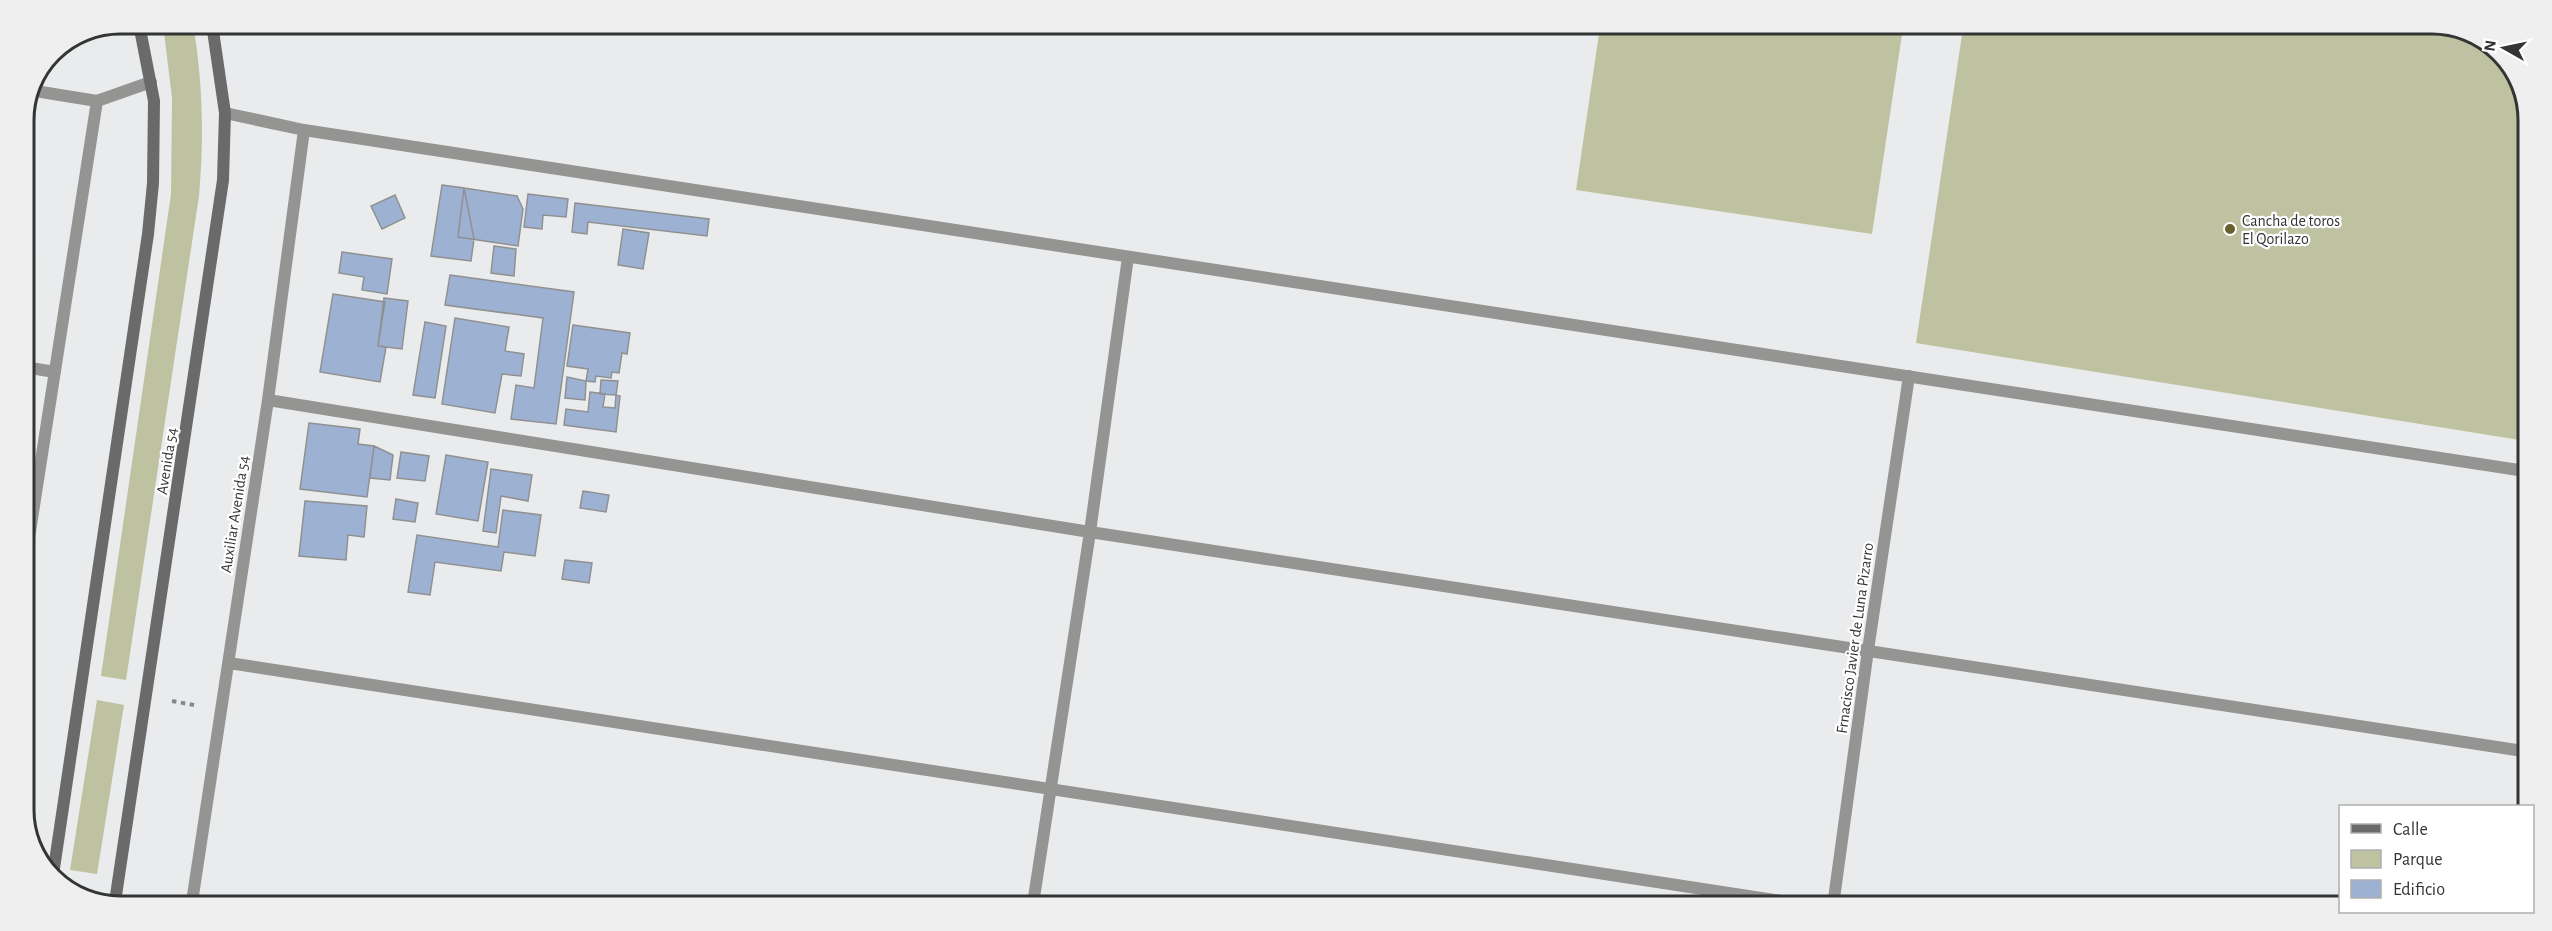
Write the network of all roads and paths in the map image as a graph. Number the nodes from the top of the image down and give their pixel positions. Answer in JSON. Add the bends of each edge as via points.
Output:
{"nodes":[{"id":1,"x":141,"y":34,"type":"edge"},
{"id":2,"x":214,"y":34,"type":"edge"},
{"id":3,"x":151,"y":82,"type":"junction"},
{"id":4,"x":40,"y":92,"type":"edge"},
{"id":5,"x":97,"y":101,"type":"junction"},
{"id":6,"x":225,"y":112,"type":"junction"},
{"id":7,"x":304,"y":130,"type":"junction"},
{"id":8,"x":1128,"y":257,"type":"junction"},
{"id":9,"x":34,"y":369,"type":"edge"},
{"id":10,"x":55,"y":372,"type":"junction"},
{"id":11,"x":1909,"y":376,"type":"junction"},
{"id":12,"x":268,"y":400,"type":"junction"},
{"id":13,"x":2518,"y":470,"type":"edge"},
{"id":14,"x":35,"y":503,"type":"edge"},
{"id":15,"x":1090,"y":532,"type":"junction"},
{"id":16,"x":1868,"y":650,"type":"junction"},
{"id":17,"x":229,"y":663,"type":"junction"},
{"id":18,"x":171,"y":701,"type":"dead end"},
{"id":19,"x":204,"y":706,"type":"dead end"},
{"id":20,"x":2518,"y":750,"type":"edge"},
{"id":21,"x":1051,"y":788,"type":"junction"},
{"id":22,"x":54,"y":865,"type":"edge"},
{"id":23,"x":116,"y":896,"type":"edge"},
{"id":24,"x":193,"y":896,"type":"edge"},
{"id":25,"x":1034,"y":896,"type":"edge"},
{"id":26,"x":1748,"y":896,"type":"edge"},
{"id":27,"x":1834,"y":896,"type":"edge"}],
"edges":[{"from":1,"to":3,"type":"main road"},
{"from":2,"to":6,"type":"main road","name":"Avenida 54"},
{"from":3,"to":5,"type":"street"},
{"from":3,"to":22,"type":"main road","via":[[153,183],[148,234]]},
{"from":4,"to":5,"type":"street"},
{"from":5,"to":10,"type":"street"},
{"from":6,"to":7,"type":"street"},
{"from":6,"to":23,"type":"main road","name":"Avenida 54","via":[[224,180],[218,225]]},
{"from":7,"to":8,"type":"street"},
{"from":7,"to":12,"type":"street","name":"Auxiliar Avenida 54"},
{"from":8,"to":11,"type":"street"},
{"from":8,"to":15,"type":"street"},
{"from":9,"to":10,"type":"street"},
{"from":10,"to":14,"type":"street"},
{"from":11,"to":13,"type":"street"},
{"from":11,"to":16,"type":"street","name":"Frnacisco Javier de Luna Pizarro"},
{"from":12,"to":15,"type":"street"},
{"from":12,"to":17,"type":"street","name":"Auxiliar Avenida 54"},
{"from":15,"to":16,"type":"street"},
{"from":15,"to":21,"type":"street"},
{"from":16,"to":20,"type":"street"},
{"from":16,"to":27,"type":"street","name":"Frnacisco Javier de Luna Pizarro"},
{"from":17,"to":21,"type":"street"},
{"from":17,"to":24,"type":"street","name":"Auxiliar Avenida 54"},
{"from":18,"to":19,"type":"path"},
{"from":21,"to":25,"type":"street"},
{"from":21,"to":26,"type":"street"}]}
